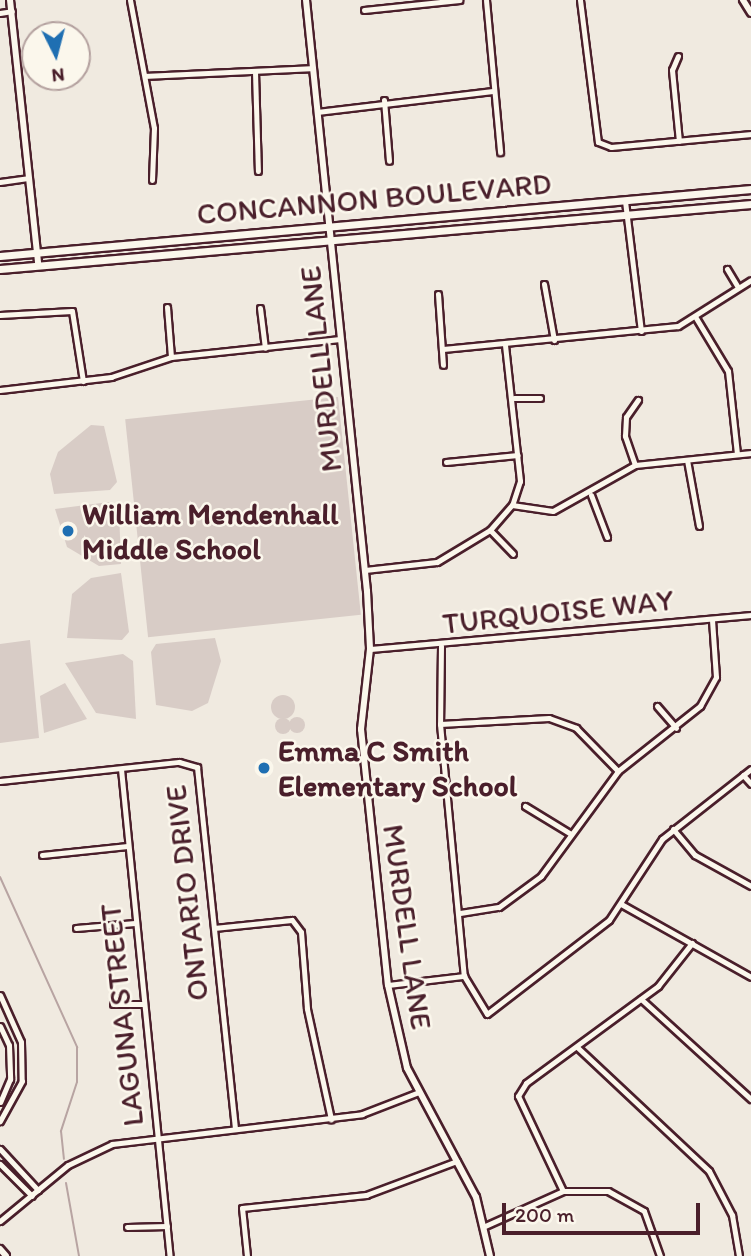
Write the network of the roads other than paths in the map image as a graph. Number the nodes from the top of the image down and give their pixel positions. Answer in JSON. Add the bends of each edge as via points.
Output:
{"nodes":[{"id":1,"x":10,"y":0,"type":"edge"},
{"id":2,"x":130,"y":0,"type":"edge"},
{"id":3,"x":306,"y":0,"type":"edge"},
{"id":4,"x":459,"y":0,"type":"edge"},
{"id":5,"x":486,"y":0,"type":"edge"},
{"id":6,"x":580,"y":0,"type":"edge"},
{"id":7,"x":743,"y":0,"type":"edge"},
{"id":8,"x":364,"y":10,"type":"dead end"},
{"id":9,"x":12,"y":11,"type":"junction"},
{"id":10,"x":0,"y":13,"type":"edge"},
{"id":11,"x":751,"y":13,"type":"edge"},
{"id":12,"x":678,"y":56,"type":"dead end"},
{"id":13,"x":313,"y":68,"type":"junction"},
{"id":14,"x":255,"y":72,"type":"junction"},
{"id":15,"x":146,"y":76,"type":"junction"},
{"id":16,"x":493,"y":90,"type":"junction"},
{"id":17,"x":384,"y":100,"type":"junction"},
{"id":18,"x":317,"y":112,"type":"junction"},
{"id":19,"x":751,"y":134,"type":"edge"},
{"id":20,"x":679,"y":141,"type":"junction"},
{"id":21,"x":500,"y":152,"type":"dead end"},
{"id":22,"x":389,"y":161,"type":"dead end"},
{"id":23,"x":258,"y":171,"type":"dead end"},
{"id":24,"x":28,"y":178,"type":"junction"},
{"id":25,"x":152,"y":180,"type":"dead end"},
{"id":26,"x":0,"y":182,"type":"edge"},
{"id":27,"x":751,"y":189,"type":"edge"},
{"id":28,"x":625,"y":201,"type":"junction"},
{"id":29,"x":751,"y":204,"type":"edge"},
{"id":30,"x":627,"y":215,"type":"junction"},
{"id":31,"x":330,"y":226,"type":"junction"},
{"id":32,"x":332,"y":241,"type":"junction"},
{"id":33,"x":36,"y":252,"type":"junction"},
{"id":34,"x":0,"y":256,"type":"edge"},
{"id":35,"x":38,"y":264,"type":"junction"},
{"id":36,"x":0,"y":269,"type":"edge"},
{"id":37,"x":727,"y":269,"type":"dead end"},
{"id":38,"x":751,"y":281,"type":"edge"},
{"id":39,"x":544,"y":284,"type":"dead end"},
{"id":40,"x":738,"y":287,"type":"junction"},
{"id":41,"x":438,"y":295,"type":"dead end"},
{"id":42,"x":167,"y":307,"type":"dead end"},
{"id":43,"x":260,"y":308,"type":"dead end"},
{"id":44,"x":0,"y":315,"type":"edge"},
{"id":45,"x":696,"y":318,"type":"junction"},
{"id":46,"x":641,"y":331,"type":"junction"},
{"id":47,"x":341,"y":339,"type":"junction"},
{"id":48,"x":554,"y":340,"type":"junction"},
{"id":49,"x":505,"y":345,"type":"junction"},
{"id":50,"x":265,"y":348,"type":"junction"},
{"id":51,"x":443,"y":349,"type":"junction"},
{"id":52,"x":171,"y":357,"type":"junction"},
{"id":53,"x":443,"y":365,"type":"dead end"},
{"id":54,"x":83,"y":381,"type":"junction"},
{"id":55,"x":0,"y":390,"type":"edge"},
{"id":56,"x":514,"y":398,"type":"junction"},
{"id":57,"x":540,"y":398,"type":"dead end"},
{"id":58,"x":638,"y":400,"type":"dead end"},
{"id":59,"x":751,"y":453,"type":"edge"},
{"id":60,"x":737,"y":454,"type":"junction"},
{"id":61,"x":518,"y":455,"type":"junction"},
{"id":62,"x":687,"y":460,"type":"junction"},
{"id":63,"x":446,"y":462,"type":"dead end"},
{"id":64,"x":635,"y":465,"type":"junction"},
{"id":65,"x":591,"y":495,"type":"junction"},
{"id":66,"x":512,"y":505,"type":"junction"},
{"id":67,"x":699,"y":527,"type":"dead end"},
{"id":68,"x":490,"y":530,"type":"junction"},
{"id":69,"x":607,"y":537,"type":"dead end"},
{"id":70,"x":513,"y":554,"type":"dead end"},
{"id":71,"x":365,"y":570,"type":"junction"},
{"id":72,"x":751,"y":615,"type":"edge"},
{"id":73,"x":712,"y":620,"type":"junction"},
{"id":74,"x":442,"y":646,"type":"junction"},
{"id":75,"x":370,"y":649,"type":"junction"},
{"id":76,"x":657,"y":706,"type":"dead end"},
{"id":77,"x":440,"y":724,"type":"junction"},
{"id":78,"x":676,"y":728,"type":"junction"},
{"id":79,"x":121,"y":769,"type":"junction"},
{"id":80,"x":751,"y":769,"type":"edge"},
{"id":81,"x":618,"y":771,"type":"junction"},
{"id":82,"x":743,"y":775,"type":"junction"},
{"id":83,"x":0,"y":782,"type":"edge"},
{"id":84,"x":751,"y":784,"type":"edge"},
{"id":85,"x":525,"y":806,"type":"dead end"},
{"id":86,"x":673,"y":830,"type":"junction"},
{"id":87,"x":570,"y":834,"type":"junction"},
{"id":88,"x":128,"y":846,"type":"junction"},
{"id":89,"x":42,"y":855,"type":"dead end"},
{"id":90,"x":751,"y":886,"type":"edge"},
{"id":91,"x":621,"y":904,"type":"junction"},
{"id":92,"x":460,"y":913,"type":"junction"},
{"id":93,"x":135,"y":923,"type":"junction"},
{"id":94,"x":76,"y":928,"type":"dead end"},
{"id":95,"x":214,"y":928,"type":"junction"},
{"id":96,"x":692,"y":943,"type":"junction"},
{"id":97,"x":464,"y":976,"type":"junction"},
{"id":98,"x":751,"y":977,"type":"edge"},
{"id":99,"x":388,"y":985,"type":"junction"},
{"id":100,"x":0,"y":995,"type":"edge"},
{"id":101,"x":641,"y":999,"type":"junction"},
{"id":102,"x":113,"y":1004,"type":"dead end"},
{"id":103,"x":145,"y":1004,"type":"junction"},
{"id":104,"x":2,"y":1009,"type":"edge"},
{"id":105,"x":0,"y":1026,"type":"edge"},
{"id":106,"x":576,"y":1047,"type":"junction"},
{"id":107,"x":419,"y":1092,"type":"junction"},
{"id":108,"x":751,"y":1099,"type":"edge"},
{"id":109,"x":0,"y":1102,"type":"edge"},
{"id":110,"x":331,"y":1119,"type":"junction"},
{"id":111,"x":0,"y":1121,"type":"edge"},
{"id":112,"x":235,"y":1128,"type":"junction"},
{"id":113,"x":157,"y":1136,"type":"junction"},
{"id":114,"x":0,"y":1149,"type":"edge"},
{"id":115,"x":457,"y":1161,"type":"junction"},
{"id":116,"x":0,"y":1164,"type":"edge"},
{"id":117,"x":37,"y":1190,"type":"junction"},
{"id":118,"x":563,"y":1191,"type":"junction"},
{"id":119,"x":32,"y":1196,"type":"junction"},
{"id":120,"x":0,"y":1221,"type":"edge"},
{"id":121,"x":167,"y":1226,"type":"junction"},
{"id":122,"x":485,"y":1226,"type":"junction"},
{"id":123,"x":127,"y":1227,"type":"dead end"},
{"id":124,"x":0,"y":1248,"type":"edge"},
{"id":125,"x":5,"y":1256,"type":"edge"},
{"id":126,"x":170,"y":1256,"type":"edge"},
{"id":127,"x":247,"y":1256,"type":"edge"},
{"id":128,"x":490,"y":1256,"type":"edge"},
{"id":129,"x":660,"y":1256,"type":"edge"},
{"id":130,"x":739,"y":1256,"type":"edge"}],
"edges":[{"from":1,"to":9,"type":"street"},
{"from":2,"to":15,"type":"street"},
{"from":3,"to":13,"type":"street","name":"MURDELL LANE"},
{"from":4,"to":8,"type":"street"},
{"from":5,"to":16,"type":"street"},
{"from":6,"to":20,"type":"street","via":[[598,142]]},
{"from":7,"to":11,"type":"street"},
{"from":9,"to":10,"type":"street"},
{"from":9,"to":24,"type":"street"},
{"from":12,"to":20,"type":"street","via":[[672,71]]},
{"from":13,"to":14,"type":"street"},
{"from":13,"to":18,"type":"street","name":"MURDELL LANE"},
{"from":14,"to":15,"type":"street"},
{"from":14,"to":23,"type":"street"},
{"from":15,"to":25,"type":"street"},
{"from":16,"to":17,"type":"street"},
{"from":16,"to":21,"type":"street"},
{"from":17,"to":18,"type":"street"},
{"from":17,"to":22,"type":"street"},
{"from":18,"to":31,"type":"street","name":"MURDELL LANE"},
{"from":19,"to":20,"type":"street"},
{"from":24,"to":26,"type":"street"},
{"from":24,"to":33,"type":"street"},
{"from":27,"to":28,"type":"main road","name":"CONCANNON BOULEVARD"},
{"from":28,"to":30,"type":"street"},
{"from":28,"to":31,"type":"main road","name":"CONCANNON BOULEVARD"},
{"from":29,"to":30,"type":"main road","name":"CONCANNON BOULEVARD"},
{"from":30,"to":32,"type":"main road","name":"CONCANNON BOULEVARD"},
{"from":30,"to":46,"type":"street"},
{"from":31,"to":32,"type":"street","name":"MURDELL LANE"},
{"from":31,"to":33,"type":"main road","name":"CONCANNON BOULEVARD"},
{"from":32,"to":35,"type":"main road","name":"CONCANNON BOULEVARD"},
{"from":32,"to":47,"type":"street","name":"MURDELL LANE"},
{"from":33,"to":34,"type":"main road","name":"CONCANNON BOULEVARD"},
{"from":33,"to":35,"type":"street"},
{"from":35,"to":36,"type":"main road","name":"CONCANNON BOULEVARD"},
{"from":37,"to":40,"type":"street"},
{"from":38,"to":40,"type":"street"},
{"from":39,"to":48,"type":"street"},
{"from":40,"to":45,"type":"street"},
{"from":41,"to":51,"type":"street"},
{"from":42,"to":52,"type":"street"},
{"from":43,"to":50,"type":"street"},
{"from":44,"to":54,"type":"street","via":[[72,311]]},
{"from":45,"to":46,"type":"street"},
{"from":45,"to":60,"type":"street","via":[[728,371]]},
{"from":46,"to":48,"type":"street"},
{"from":47,"to":50,"type":"street"},
{"from":47,"to":71,"type":"street","name":"MURDELL LANE"},
{"from":48,"to":49,"type":"street"},
{"from":49,"to":51,"type":"street"},
{"from":49,"to":56,"type":"street"},
{"from":50,"to":52,"type":"street"},
{"from":51,"to":53,"type":"street"},
{"from":52,"to":54,"type":"street"},
{"from":54,"to":55,"type":"street"},
{"from":56,"to":57,"type":"street"},
{"from":56,"to":61,"type":"street"},
{"from":58,"to":64,"type":"street","via":[[626,417],[625,436]]},
{"from":59,"to":60,"type":"street"},
{"from":60,"to":62,"type":"street"},
{"from":61,"to":63,"type":"street"},
{"from":61,"to":66,"type":"street","via":[[520,481]]},
{"from":62,"to":64,"type":"street"},
{"from":62,"to":67,"type":"street"},
{"from":64,"to":65,"type":"street"},
{"from":65,"to":66,"type":"street","via":[[553,511]]},
{"from":65,"to":69,"type":"street"},
{"from":66,"to":68,"type":"street"},
{"from":68,"to":70,"type":"street"},
{"from":68,"to":71,"type":"street","via":[[437,562]]},
{"from":71,"to":75,"type":"street","name":"MURDELL LANE"},
{"from":72,"to":73,"type":"street","name":"TURQUOISE WAY"},
{"from":73,"to":74,"type":"street","name":"TURQUOISE WAY"},
{"from":73,"to":78,"type":"street","via":[[716,677],[700,706]]},
{"from":74,"to":75,"type":"street","name":"TURQUOISE WAY"},
{"from":74,"to":77,"type":"street"},
{"from":75,"to":99,"type":"street","name":"MURDELL LANE","via":[[361,729]]},
{"from":76,"to":78,"type":"street"},
{"from":77,"to":81,"type":"street","via":[[548,718],[576,728]]},
{"from":77,"to":92,"type":"street"},
{"from":78,"to":81,"type":"street"},
{"from":79,"to":83,"type":"street","name":"ONTARIO DRIVE"},
{"from":79,"to":88,"type":"street","name":"LAGUNA STREET"},
{"from":79,"to":95,"type":"street","name":"ONTARIO DRIVE","via":[[179,762],[197,767]]},
{"from":80,"to":82,"type":"street"},
{"from":81,"to":87,"type":"street"},
{"from":82,"to":84,"type":"street"},
{"from":82,"to":86,"type":"street"},
{"from":85,"to":87,"type":"street"},
{"from":86,"to":90,"type":"street","via":[[695,855]]},
{"from":86,"to":91,"type":"street"},
{"from":87,"to":92,"type":"street","via":[[557,860],[505,903]]},
{"from":88,"to":89,"type":"street"},
{"from":88,"to":93,"type":"street","name":"LAGUNA STREET"},
{"from":91,"to":96,"type":"street"},
{"from":91,"to":97,"type":"street","via":[[592,936],[487,1014]]},
{"from":92,"to":97,"type":"street"},
{"from":93,"to":94,"type":"street"},
{"from":93,"to":103,"type":"street","name":"LAGUNA STREET"},
{"from":95,"to":110,"type":"street","via":[[292,920],[300,932],[307,1009]]},
{"from":95,"to":112,"type":"street","name":"ONTARIO DRIVE"},
{"from":96,"to":98,"type":"street"},
{"from":96,"to":101,"type":"street"},
{"from":97,"to":99,"type":"street"},
{"from":99,"to":107,"type":"street","name":"MURDELL LANE","via":[[399,1044]]},
{"from":100,"to":104,"type":"street"},
{"from":101,"to":106,"type":"street"},
{"from":101,"to":108,"type":"street"},
{"from":102,"to":103,"type":"street"},
{"from":103,"to":113,"type":"street","name":"LAGUNA STREET"},
{"from":104,"to":111,"type":"street","via":[[21,1042],[22,1081]]},
{"from":105,"to":109,"type":"street","via":[[9,1045],[10,1079]]},
{"from":106,"to":118,"type":"street","via":[[518,1096]]},
{"from":106,"to":130,"type":"street","via":[[709,1171],[732,1215]]},
{"from":107,"to":110,"type":"street"},
{"from":107,"to":115,"type":"street","name":"MURDELL LANE"},
{"from":110,"to":112,"type":"street"},
{"from":112,"to":113,"type":"street"},
{"from":113,"to":117,"type":"street","via":[[88,1152]]},
{"from":113,"to":121,"type":"street","name":"LAGUNA STREET"},
{"from":114,"to":117,"type":"street"},
{"from":115,"to":122,"type":"street","name":"MURDELL LANE"},
{"from":115,"to":127,"type":"street","via":[[366,1195],[242,1208]]},
{"from":116,"to":119,"type":"street"},
{"from":117,"to":119,"type":"street"},
{"from":118,"to":122,"type":"street"},
{"from":118,"to":129,"type":"street","via":[[608,1191],[634,1201],[654,1228]]},
{"from":119,"to":120,"type":"street"},
{"from":121,"to":123,"type":"street"},
{"from":121,"to":126,"type":"street","name":"LAGUNA STREET"},
{"from":122,"to":128,"type":"street","name":"MURDELL LANE"},
{"from":124,"to":125,"type":"street"}]}
